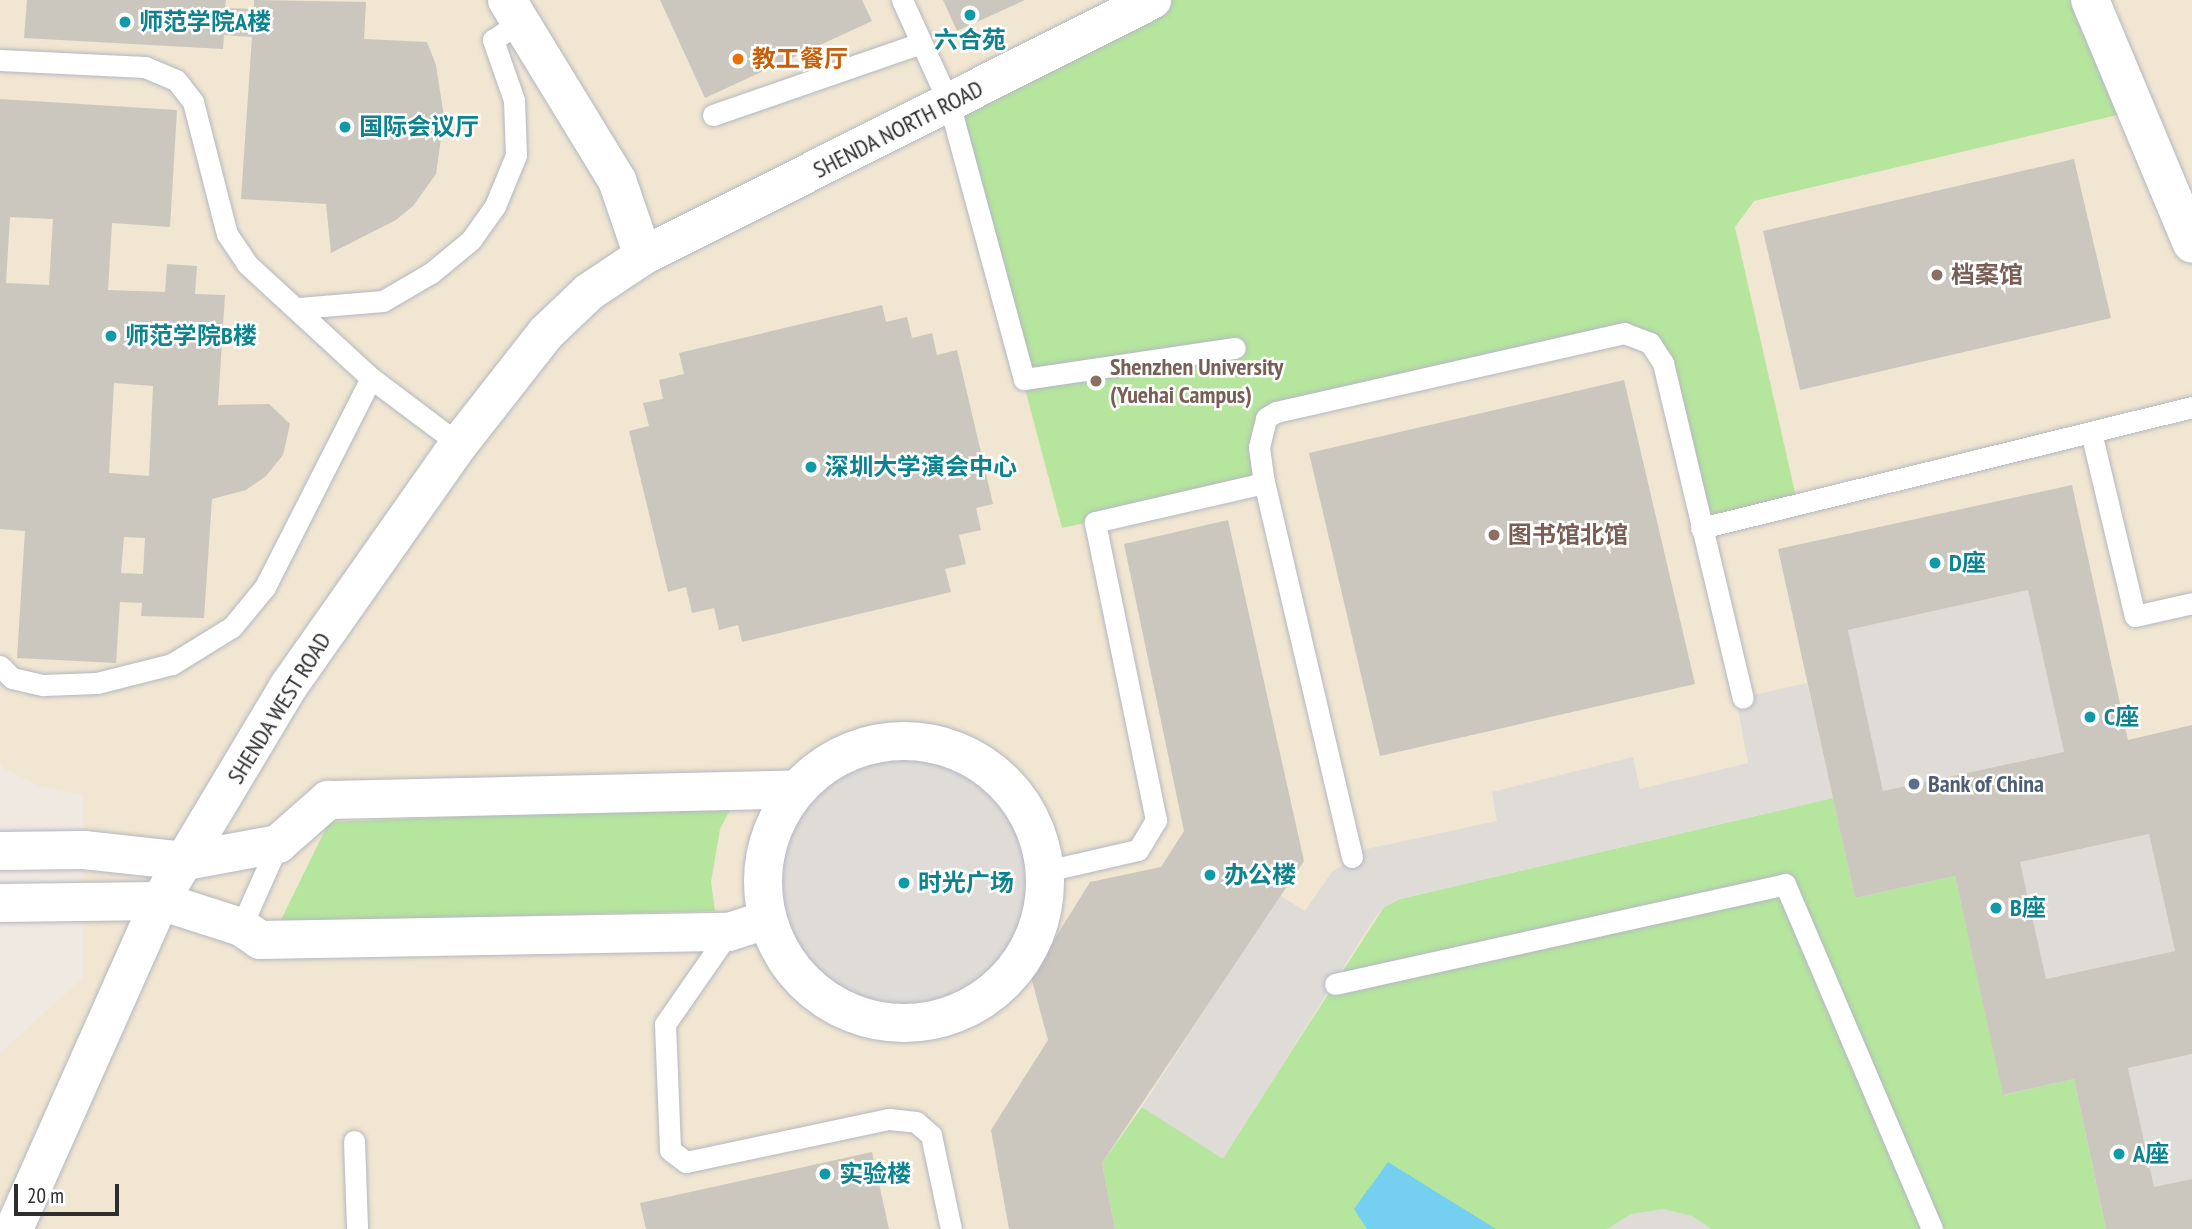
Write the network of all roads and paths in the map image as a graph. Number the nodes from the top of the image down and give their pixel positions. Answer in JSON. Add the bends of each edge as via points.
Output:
{"nodes":[{"id":1,"x":902,"y":0,"type":"edge"},
{"id":2,"x":1152,"y":0,"type":"edge"},
{"id":3,"x":2090,"y":0,"type":"edge"},
{"id":4,"x":514,"y":11,"type":"edge"},
{"id":5,"x":921,"y":43,"type":"junction"},
{"id":6,"x":0,"y":61,"type":"edge"},
{"id":7,"x":948,"y":103,"type":"junction"},
{"id":8,"x":713,"y":115,"type":"dead end"},
{"id":9,"x":2192,"y":244,"type":"edge"},
{"id":10,"x":643,"y":256,"type":"junction"},
{"id":11,"x":299,"y":307,"type":"junction"},
{"id":12,"x":1235,"y":348,"type":"dead end"},
{"id":13,"x":371,"y":378,"type":"junction"},
{"id":14,"x":2192,"y":407,"type":"edge"},
{"id":15,"x":2091,"y":432,"type":"junction"},
{"id":16,"x":459,"y":444,"type":"junction"},
{"id":17,"x":1264,"y":483,"type":"junction"},
{"id":18,"x":1700,"y":528,"type":"junction"},
{"id":19,"x":2192,"y":603,"type":"edge"},
{"id":20,"x":0,"y":666,"type":"edge"},
{"id":21,"x":1743,"y":698,"type":"dead end"},
{"id":22,"x":797,"y":789,"type":"junction"},
{"id":23,"x":278,"y":845,"type":"junction"},
{"id":24,"x":0,"y":851,"type":"edge"},
{"id":25,"x":1352,"y":857,"type":"dead end"},
{"id":26,"x":186,"y":861,"type":"junction"},
{"id":27,"x":1046,"y":871,"type":"junction"},
{"id":28,"x":160,"y":901,"type":"junction"},
{"id":29,"x":0,"y":903,"type":"edge"},
{"id":30,"x":767,"y":920,"type":"junction"},
{"id":31,"x":241,"y":927,"type":"junction"},
{"id":32,"x":729,"y":932,"type":"junction"},
{"id":33,"x":1335,"y":984,"type":"dead end"},
{"id":34,"x":354,"y":1140,"type":"dead end"},
{"id":35,"x":15,"y":1229,"type":"edge"},
{"id":36,"x":356,"y":1229,"type":"edge"},
{"id":37,"x":950,"y":1229,"type":"edge"},
{"id":38,"x":1931,"y":1229,"type":"edge"}],
"edges":[{"from":1,"to":5,"type":"lane"},
{"from":2,"to":7,"type":"street","name":"SHENDA NORTH ROAD"},
{"from":3,"to":9,"type":"street"},
{"from":4,"to":10,"type":"street","via":[[617,180]]},
{"from":4,"to":11,"type":"lane","via":[[493,40],[514,100],[516,155],[495,206],[471,240],[431,273],[383,301]]},
{"from":5,"to":7,"type":"lane"},
{"from":5,"to":8,"type":"lane"},
{"from":6,"to":11,"type":"lane","via":[[145,67],[176,80],[193,102],[227,234],[247,264]]},
{"from":7,"to":10,"type":"street","name":"SHENDA NORTH ROAD"},
{"from":7,"to":12,"type":"lane","via":[[1024,379]]},
{"from":10,"to":16,"type":"street","name":"SHENDA WEST ROAD","via":[[589,292],[546,333]]},
{"from":11,"to":13,"type":"lane"},
{"from":13,"to":16,"type":"lane"},
{"from":13,"to":20,"type":"lane","via":[[265,587],[232,627],[172,664],[97,683],[43,685],[12,678]]},
{"from":14,"to":15,"type":"lane"},
{"from":15,"to":18,"type":"lane"},
{"from":15,"to":19,"type":"lane","via":[[2134,616]]},
{"from":16,"to":26,"type":"street","name":"SHENDA WEST ROAD","via":[[288,687]]},
{"from":17,"to":18,"type":"lane","via":[[1259,447],[1266,418],[1276,412],[1624,333],[1650,343],[1663,363]]},
{"from":17,"to":25,"type":"lane"},
{"from":17,"to":27,"type":"lane","via":[[1095,522],[1156,820],[1138,850]]},
{"from":18,"to":21,"type":"lane"},
{"from":22,"to":23,"type":"street","via":[[328,800]]},
{"from":22,"to":27,"type":"street","via":[[848,752],[911,741],[943,746],[975,759],[1016,795],[1031,817]]},
{"from":22,"to":30,"type":"street","via":[[776,821],[765,856]]},
{"from":23,"to":26,"type":"street"},
{"from":23,"to":31,"type":"lane"},
{"from":24,"to":26,"type":"street","via":[[83,850]]},
{"from":26,"to":28,"type":"street","name":"SHENDA WEST ROAD"},
{"from":27,"to":30,"type":"street","via":[[1044,906],[1035,937],[1019,966],[996,990],[969,1008],[938,1019],[877,1020],[849,1012],[819,995],[797,975]]},
{"from":28,"to":29,"type":"street"},
{"from":28,"to":31,"type":"street"},
{"from":28,"to":35,"type":"street","name":"SHENDA WEST ROAD"},
{"from":30,"to":32,"type":"street"},
{"from":31,"to":32,"type":"street","via":[[260,940]]},
{"from":32,"to":37,"type":"lane","via":[[665,1024],[670,1150],[686,1162],[889,1119],[916,1122],[932,1135]]},
{"from":33,"to":38,"type":"lane","via":[[1784,884]]},
{"from":34,"to":36,"type":"lane"}]}
